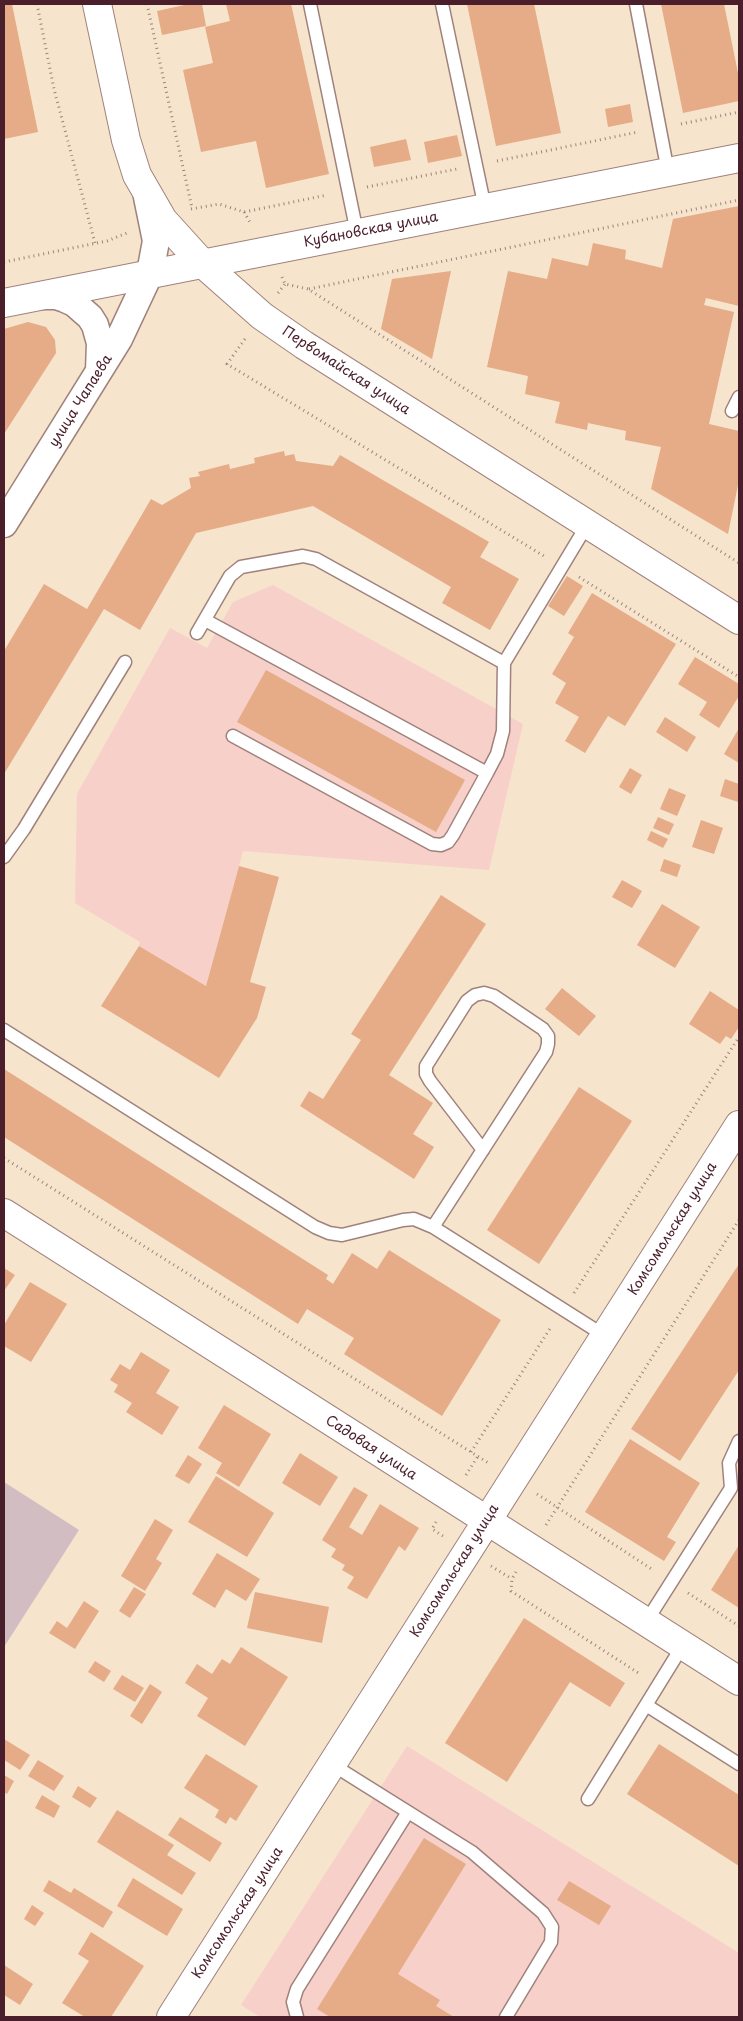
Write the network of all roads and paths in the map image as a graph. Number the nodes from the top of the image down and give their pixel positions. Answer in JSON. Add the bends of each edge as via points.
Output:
{"nodes":[{"id":1,"x":37,"y":4,"type":"edge"},
{"id":2,"x":96,"y":4,"type":"edge"},
{"id":3,"x":147,"y":4,"type":"edge"},
{"id":4,"x":310,"y":4,"type":"edge"},
{"id":5,"x":442,"y":4,"type":"edge"},
{"id":6,"x":636,"y":4,"type":"edge"},
{"id":7,"x":739,"y":158,"type":"edge"},
{"id":8,"x":668,"y":172,"type":"junction"},
{"id":9,"x":739,"y":200,"type":"edge"},
{"id":10,"x":485,"y":208,"type":"junction"},
{"id":11,"x":158,"y":222,"type":"junction"},
{"id":12,"x":357,"y":233,"type":"junction"},
{"id":13,"x":95,"y":243,"type":"junction"},
{"id":14,"x":4,"y":262,"type":"edge"},
{"id":15,"x":202,"y":263,"type":"junction"},
{"id":16,"x":150,"y":274,"type":"junction"},
{"id":17,"x":285,"y":284,"type":"dead end"},
{"id":18,"x":308,"y":289,"type":"junction"},
{"id":19,"x":41,"y":296,"type":"junction"},
{"id":20,"x":4,"y":304,"type":"edge"},
{"id":21,"x":227,"y":364,"type":"dead end"},
{"id":22,"x":99,"y":373,"type":"junction"},
{"id":23,"x":739,"y":397,"type":"edge"},
{"id":24,"x":732,"y":411,"type":"dead end"},
{"id":25,"x":4,"y":524,"type":"edge"},
{"id":26,"x":587,"y":525,"type":"junction"},
{"id":27,"x":739,"y":563,"type":"edge"},
{"id":28,"x":562,"y":567,"type":"junction"},
{"id":29,"x":204,"y":620,"type":"junction"},
{"id":30,"x":739,"y":620,"type":"edge"},
{"id":31,"x":197,"y":633,"type":"dead end"},
{"id":32,"x":125,"y":662,"type":"dead end"},
{"id":33,"x":504,"y":663,"type":"junction"},
{"id":34,"x":739,"y":677,"type":"edge"},
{"id":35,"x":233,"y":736,"type":"dead end"},
{"id":36,"x":487,"y":773,"type":"junction"},
{"id":37,"x":4,"y":857,"type":"edge"},
{"id":38,"x":4,"y":1030,"type":"edge"},
{"id":39,"x":739,"y":1037,"type":"edge"},
{"id":40,"x":739,"y":1125,"type":"edge"},
{"id":41,"x":483,"y":1150,"type":"junction"},
{"id":42,"x":4,"y":1158,"type":"edge"},
{"id":43,"x":4,"y":1213,"type":"edge"},
{"id":44,"x":739,"y":1220,"type":"edge"},
{"id":45,"x":433,"y":1226,"type":"junction"},
{"id":46,"x":563,"y":1309,"type":"junction"},
{"id":47,"x":605,"y":1336,"type":"junction"},
{"id":48,"x":739,"y":1441,"type":"edge"},
{"id":49,"x":471,"y":1452,"type":"junction"},
{"id":50,"x":478,"y":1456,"type":"dead end"},
{"id":51,"x":735,"y":1491,"type":"edge"},
{"id":52,"x":487,"y":1521,"type":"junction"},
{"id":53,"x":512,"y":1579,"type":"dead end"},
{"id":54,"x":671,"y":1582,"type":"junction"},
{"id":55,"x":646,"y":1622,"type":"junction"},
{"id":56,"x":739,"y":1626,"type":"edge"},
{"id":57,"x":683,"y":1645,"type":"junction"},
{"id":58,"x":739,"y":1681,"type":"edge"},
{"id":59,"x":658,"y":1686,"type":"junction"},
{"id":60,"x":646,"y":1705,"type":"junction"},
{"id":61,"x":739,"y":1764,"type":"edge"},
{"id":62,"x":333,"y":1765,"type":"junction"},
{"id":63,"x":588,"y":1799,"type":"dead end"},
{"id":64,"x":408,"y":1812,"type":"junction"},
{"id":65,"x":171,"y":2017,"type":"edge"},
{"id":66,"x":297,"y":2017,"type":"edge"},
{"id":67,"x":506,"y":2017,"type":"edge"}],
"edges":[{"from":1,"to":13,"type":"path","via":[[54,89]]},
{"from":2,"to":11,"type":"street","name":"Первомайская улица","via":[[126,140]]},
{"from":3,"to":11,"type":"path","via":[[192,209]]},
{"from":4,"to":12,"type":"lane"},
{"from":5,"to":10,"type":"lane"},
{"from":6,"to":8,"type":"lane"},
{"from":7,"to":8,"type":"street","name":"Кубановская улица"},
{"from":8,"to":10,"type":"street","name":"Кубановская улица"},
{"from":9,"to":18,"type":"path"},
{"from":10,"to":12,"type":"street","name":"Кубановская улица"},
{"from":11,"to":13,"type":"path"},
{"from":11,"to":15,"type":"street","name":"Первомайская улица"},
{"from":11,"to":16,"type":"street","name":"улица Чапаева"},
{"from":12,"to":15,"type":"street","name":"Кубановская улица"},
{"from":13,"to":14,"type":"path"},
{"from":15,"to":16,"type":"street","name":"Кубановская улица"},
{"from":15,"to":26,"type":"street","name":"Первомайская улица","via":[[262,316],[304,345]]},
{"from":16,"to":19,"type":"street","name":"Кубановская улица"},
{"from":16,"to":22,"type":"street","name":"улица Чапаева"},
{"from":17,"to":18,"type":"path"},
{"from":18,"to":27,"type":"path"},
{"from":19,"to":20,"type":"street","name":"Кубановская улица"},
{"from":19,"to":22,"type":"street","via":[[65,299],[90,317],[100,343]]},
{"from":21,"to":28,"type":"path"},
{"from":22,"to":25,"type":"street","name":"улица Чапаева"},
{"from":23,"to":24,"type":"lane"},
{"from":26,"to":28,"type":"lane"},
{"from":26,"to":30,"type":"street","name":"Первомайская улица"},
{"from":28,"to":33,"type":"lane"},
{"from":28,"to":34,"type":"path"},
{"from":29,"to":31,"type":"lane"},
{"from":29,"to":33,"type":"lane","via":[[230,576],[242,567],[303,556],[316,559]]},
{"from":29,"to":36,"type":"lane"},
{"from":32,"to":37,"type":"lane"},
{"from":33,"to":36,"type":"lane","via":[[503,731],[497,754]]},
{"from":35,"to":36,"type":"lane","via":[[440,846],[453,835]]},
{"from":38,"to":45,"type":"lane","via":[[329,1234],[342,1235],[414,1219]]},
{"from":39,"to":46,"type":"path"},
{"from":40,"to":47,"type":"street","name":"Комсомольская улица"},
{"from":41,"to":41,"type":"lane","via":[[430,1081],[426,1066],[467,1001],[484,993],[494,996],[543,1029],[548,1036],[548,1044]]},
{"from":41,"to":45,"type":"lane"},
{"from":42,"to":49,"type":"path"},
{"from":43,"to":52,"type":"street","name":"Садовая улица"},
{"from":44,"to":54,"type":"path","via":[[557,1507]]},
{"from":45,"to":46,"type":"lane"},
{"from":46,"to":47,"type":"lane"},
{"from":46,"to":49,"type":"path"},
{"from":47,"to":52,"type":"street","name":"Комсомольская улица"},
{"from":48,"to":51,"type":"lane","via":[[729,1463]]},
{"from":49,"to":50,"type":"path"},
{"from":51,"to":54,"type":"lane"},
{"from":52,"to":55,"type":"street","name":"Садовая улица"},
{"from":52,"to":62,"type":"street","name":"Комсомольская улица"},
{"from":53,"to":59,"type":"path","via":[[511,1591]]},
{"from":54,"to":55,"type":"lane"},
{"from":54,"to":56,"type":"path"},
{"from":55,"to":57,"type":"street","name":"Садовая улица"},
{"from":57,"to":58,"type":"street","name":"Садовая улица"},
{"from":57,"to":59,"type":"lane"},
{"from":59,"to":60,"type":"lane"},
{"from":60,"to":61,"type":"lane"},
{"from":60,"to":63,"type":"lane"},
{"from":62,"to":64,"type":"lane"},
{"from":62,"to":65,"type":"street","name":"Комсомольская улица"},
{"from":64,"to":66,"type":"lane","via":[[297,1989],[293,2002]]},
{"from":64,"to":67,"type":"lane","via":[[472,1852],[543,1913],[552,1928],[551,1942]]}]}
